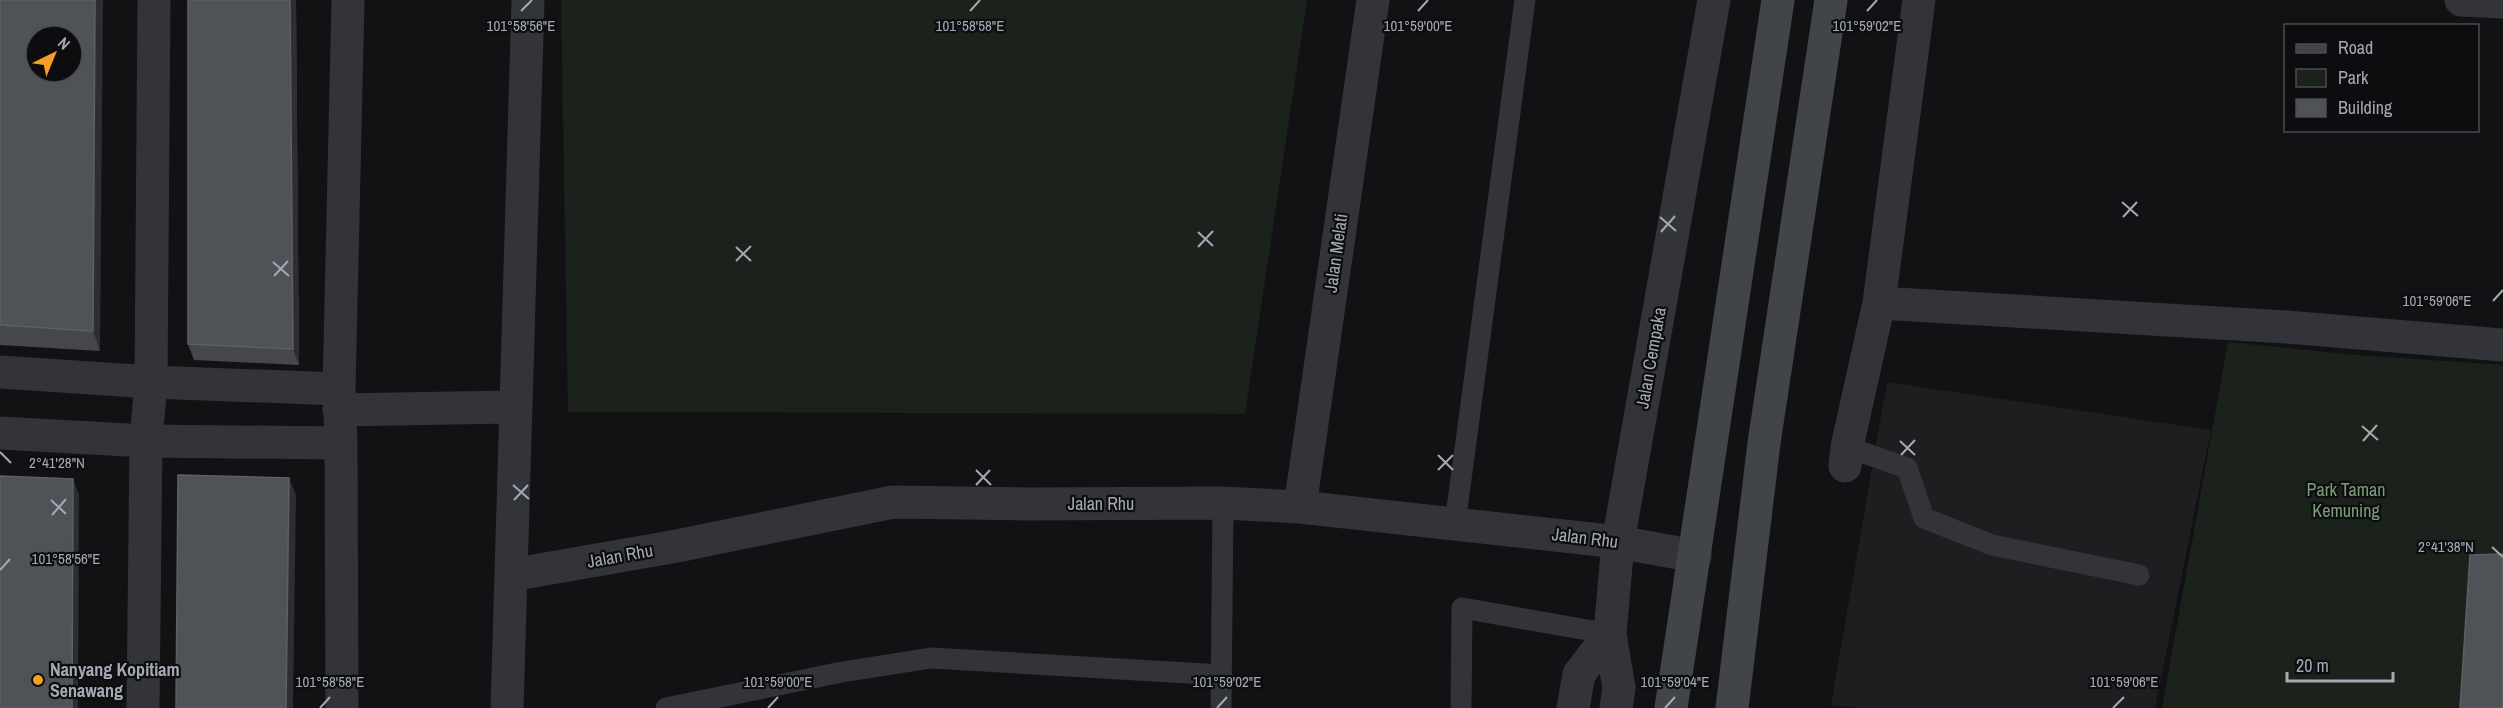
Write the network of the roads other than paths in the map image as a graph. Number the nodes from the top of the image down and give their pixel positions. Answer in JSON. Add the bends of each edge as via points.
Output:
{"nodes":[{"id":1,"x":154,"y":0,"type":"edge"},
{"id":2,"x":348,"y":0,"type":"edge"},
{"id":3,"x":528,"y":0,"type":"edge"},
{"id":4,"x":1373,"y":0,"type":"edge"},
{"id":5,"x":1525,"y":0,"type":"edge"},
{"id":6,"x":1714,"y":0,"type":"edge"},
{"id":7,"x":1778,"y":0,"type":"edge"},
{"id":8,"x":1831,"y":0,"type":"edge"},
{"id":9,"x":1919,"y":0,"type":"edge"},
{"id":10,"x":2461,"y":0,"type":"edge"},
{"id":11,"x":2503,"y":2,"type":"edge"},
{"id":12,"x":1879,"y":303,"type":"junction"},
{"id":13,"x":2503,"y":345,"type":"edge"},
{"id":14,"x":0,"y":372,"type":"edge"},
{"id":15,"x":151,"y":382,"type":"junction"},
{"id":16,"x":339,"y":399,"type":"junction"},
{"id":17,"x":516,"y":407,"type":"junction"},
{"id":18,"x":0,"y":433,"type":"edge"},
{"id":19,"x":147,"y":441,"type":"junction"},
{"id":20,"x":341,"y":443,"type":"junction"},
{"id":21,"x":1846,"y":456,"type":"joint"},
{"id":22,"x":1223,"y":503,"type":"junction"},
{"id":23,"x":1300,"y":507,"type":"junction"},
{"id":24,"x":1455,"y":524,"type":"junction"},
{"id":25,"x":1618,"y":542,"type":"junction"},
{"id":26,"x":1695,"y":556,"type":"junction"},
{"id":27,"x":511,"y":575,"type":"junction"},
{"id":28,"x":2139,"y":575,"type":"dead end"},
{"id":29,"x":1610,"y":634,"type":"junction"},
{"id":30,"x":1222,"y":675,"type":"junction"},
{"id":31,"x":143,"y":708,"type":"edge"},
{"id":32,"x":342,"y":708,"type":"edge"},
{"id":33,"x":507,"y":708,"type":"edge"},
{"id":34,"x":666,"y":708,"type":"edge"},
{"id":35,"x":1221,"y":708,"type":"edge"},
{"id":36,"x":1461,"y":708,"type":"edge"},
{"id":37,"x":1573,"y":708,"type":"edge"},
{"id":38,"x":1616,"y":708,"type":"edge"},
{"id":39,"x":1671,"y":708,"type":"edge"},
{"id":40,"x":1732,"y":708,"type":"edge"}],
"edges":[{"from":1,"to":15,"type":"street"},
{"from":2,"to":16,"type":"street"},
{"from":3,"to":17,"type":"street"},
{"from":4,"to":23,"type":"street","name":"Jalan Melati"},
{"from":5,"to":24,"type":"lane"},
{"from":6,"to":25,"type":"street","name":"Jalan Cempaka"},
{"from":7,"to":26,"type":"street"},
{"from":8,"to":40,"type":"street","via":[[1764,443]]},
{"from":9,"to":12,"type":"street"},
{"from":10,"to":11,"type":"street"},
{"from":12,"to":13,"type":"street","via":[[2286,327]]},
{"from":12,"to":21,"type":"street"},
{"from":14,"to":15,"type":"street"},
{"from":15,"to":16,"type":"street"},
{"from":15,"to":19,"type":"street"},
{"from":16,"to":17,"type":"street"},
{"from":16,"to":20,"type":"street"},
{"from":17,"to":27,"type":"street"},
{"from":18,"to":19,"type":"street"},
{"from":19,"to":20,"type":"street"},
{"from":19,"to":31,"type":"street"},
{"from":20,"to":32,"type":"street"},
{"from":21,"to":28,"type":"lane","via":[[1907,468],[1924,518],[1992,545]]},
{"from":22,"to":23,"type":"street","name":"Jalan Rhu"},
{"from":22,"to":27,"type":"street","name":"Jalan Rhu","via":[[893,502]]},
{"from":22,"to":30,"type":"lane"},
{"from":23,"to":24,"type":"street","name":"Jalan Rhu"},
{"from":24,"to":25,"type":"street","name":"Jalan Rhu"},
{"from":25,"to":26,"type":"street","name":"Jalan Rhu"},
{"from":25,"to":29,"type":"street","name":"Jalan Cempaka"},
{"from":26,"to":39,"type":"street"},
{"from":27,"to":33,"type":"street"},
{"from":29,"to":36,"type":"lane","via":[[1462,608]]},
{"from":29,"to":37,"type":"street","via":[[1579,674]]},
{"from":29,"to":38,"type":"street","name":"Jalan Cempaka","via":[[1619,688]]},
{"from":30,"to":34,"type":"lane","via":[[931,658]]},
{"from":30,"to":35,"type":"lane"}]}
